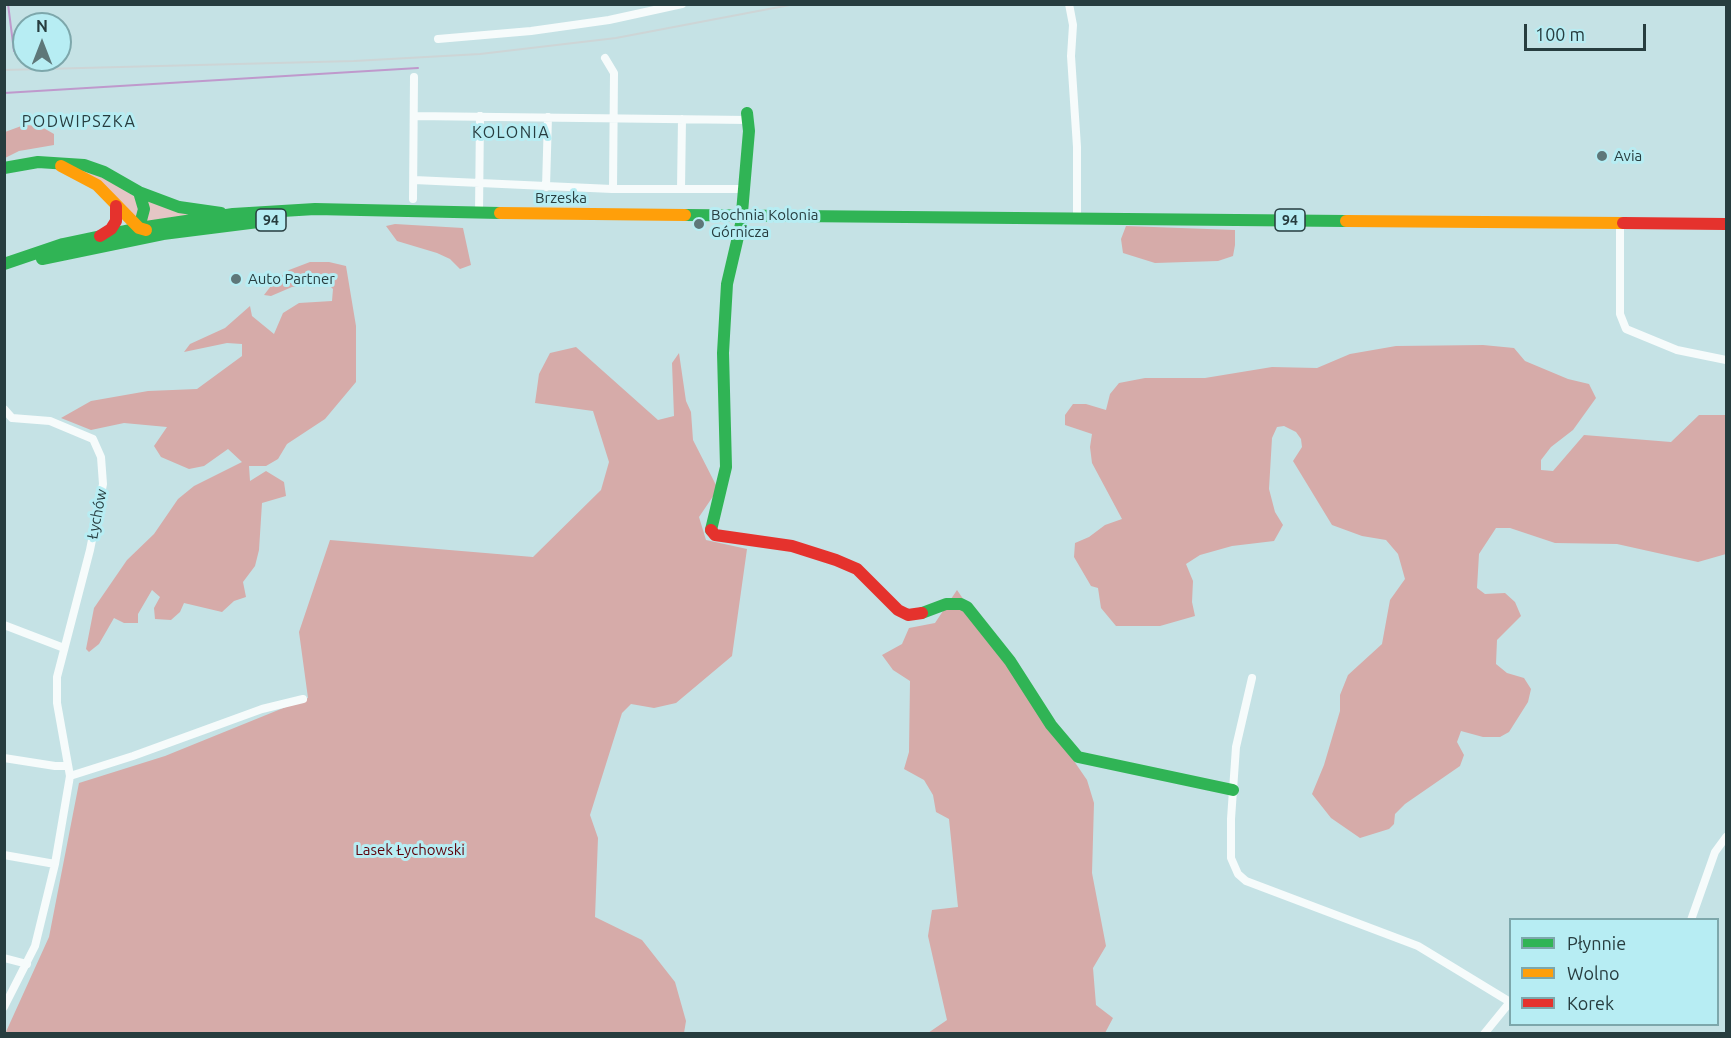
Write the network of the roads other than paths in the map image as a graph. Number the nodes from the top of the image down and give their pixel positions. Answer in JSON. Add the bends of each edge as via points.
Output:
{"nodes":[{"id":1,"x":682,"y":4,"type":"edge"},
{"id":2,"x":1069,"y":4,"type":"edge"},
{"id":3,"x":438,"y":39,"type":"dead end"},
{"id":4,"x":604,"y":58,"type":"dead end"},
{"id":5,"x":414,"y":77,"type":"dead end"},
{"id":6,"x":414,"y":116,"type":"junction"},
{"id":7,"x":480,"y":116,"type":"junction"},
{"id":8,"x":548,"y":117,"type":"junction"},
{"id":9,"x":747,"y":117,"type":"joint"},
{"id":10,"x":613,"y":118,"type":"junction"},
{"id":11,"x":682,"y":119,"type":"junction"},
{"id":12,"x":51,"y":162,"type":"junction"},
{"id":13,"x":4,"y":168,"type":"edge"},
{"id":14,"x":414,"y":180,"type":"junction"},
{"id":15,"x":479,"y":184,"type":"junction"},
{"id":16,"x":546,"y":186,"type":"junction"},
{"id":17,"x":613,"y":189,"type":"junction"},
{"id":18,"x":681,"y":189,"type":"junction"},
{"id":19,"x":744,"y":189,"type":"junction"},
{"id":20,"x":139,"y":192,"type":"junction"},
{"id":21,"x":413,"y":199,"type":"dead end"},
{"id":22,"x":116,"y":206,"type":"junction"},
{"id":23,"x":381,"y":212,"type":"junction"},
{"id":24,"x":479,"y":213,"type":"junction"},
{"id":25,"x":233,"y":214,"type":"junction"},
{"id":26,"x":742,"y":215,"type":"junction"},
{"id":27,"x":1077,"y":218,"type":"junction"},
{"id":28,"x":1620,"y":223,"type":"junction"},
{"id":29,"x":1726,"y":224,"type":"edge"},
{"id":30,"x":140,"y":228,"type":"junction"},
{"id":31,"x":162,"y":234,"type":"junction"},
{"id":32,"x":98,"y":237,"type":"junction"},
{"id":33,"x":115,"y":243,"type":"junction"},
{"id":34,"x":4,"y":266,"type":"edge"},
{"id":35,"x":1726,"y":360,"type":"edge"},
{"id":36,"x":4,"y":409,"type":"edge"},
{"id":37,"x":4,"y":626,"type":"edge"},
{"id":38,"x":64,"y":648,"type":"junction"},
{"id":39,"x":1252,"y":678,"type":"dead end"},
{"id":40,"x":303,"y":699,"type":"dead end"},
{"id":41,"x":4,"y":758,"type":"edge"},
{"id":42,"x":67,"y":766,"type":"junction"},
{"id":43,"x":69,"y":776,"type":"junction"},
{"id":44,"x":1233,"y":790,"type":"junction"},
{"id":45,"x":1726,"y":837,"type":"edge"},
{"id":46,"x":4,"y":855,"type":"edge"},
{"id":47,"x":55,"y":864,"type":"junction"},
{"id":48,"x":1692,"y":918,"type":"edge"},
{"id":49,"x":4,"y":958,"type":"edge"},
{"id":50,"x":27,"y":964,"type":"junction"},
{"id":51,"x":1509,"y":1001,"type":"edge"},
{"id":52,"x":1509,"y":1003,"type":"edge"},
{"id":53,"x":4,"y":1008,"type":"edge"},
{"id":54,"x":1484,"y":1034,"type":"edge"}],
"edges":[{"from":1,"to":3,"type":"street","via":[[598,22]]},
{"from":2,"to":27,"type":"street","via":[[1073,25]]},
{"from":4,"to":10,"type":"street","via":[[614,73]]},
{"from":5,"to":6,"type":"street"},
{"from":6,"to":7,"type":"street"},
{"from":6,"to":14,"type":"street"},
{"from":7,"to":8,"type":"street"},
{"from":7,"to":15,"type":"street"},
{"from":8,"to":10,"type":"street"},
{"from":8,"to":16,"type":"street"},
{"from":9,"to":11,"type":"street"},
{"from":9,"to":19,"type":"main road"},
{"from":10,"to":11,"type":"street"},
{"from":10,"to":17,"type":"street"},
{"from":11,"to":18,"type":"street"},
{"from":12,"to":13,"type":"main road","name":"Brzeska"},
{"from":12,"to":20,"type":"main road","name":"Brzeska","via":[[84,165]]},
{"from":12,"to":22,"type":"main road","name":"Brzeska","via":[[98,185]]},
{"from":14,"to":15,"type":"street"},
{"from":14,"to":21,"type":"street"},
{"from":15,"to":16,"type":"street"},
{"from":15,"to":24,"type":"street"},
{"from":16,"to":17,"type":"street"},
{"from":17,"to":18,"type":"street"},
{"from":18,"to":19,"type":"street"},
{"from":19,"to":26,"type":"main road"},
{"from":20,"to":25,"type":"main road","name":"Brzeska","via":[[179,207]]},
{"from":20,"to":30,"type":"main road","via":[[144,209]]},
{"from":22,"to":30,"type":"main road","name":"Brzeska"},
{"from":22,"to":32,"type":"main road","via":[[116,221]]},
{"from":23,"to":24,"type":"main road","name":"Brzeska","number":"94"},
{"from":23,"to":25,"type":"main road","name":"Brzeska","number":"94","via":[[315,209]]},
{"from":23,"to":31,"type":"main road","name":"Brzeska","number":"94"},
{"from":24,"to":26,"type":"main road","name":"Brzeska","number":"94"},
{"from":25,"to":30,"type":"main road","name":"Brzeska","number":"94"},
{"from":26,"to":27,"type":"main road","name":"Brzeska","number":"94"},
{"from":26,"to":44,"type":"main road","via":[[727,284],[723,353],[726,467],[712,523],[715,535],[792,546],[836,560],[857,569],[908,615],[946,604],[961,604],[1010,661],[1051,725],[1078,757]]},
{"from":27,"to":28,"type":"main road","number":"94"},
{"from":28,"to":29,"type":"main road","number":"94"},
{"from":28,"to":35,"type":"street","via":[[1620,314],[1626,328],[1677,350]]},
{"from":30,"to":31,"type":"main road","name":"Brzeska"},
{"from":30,"to":32,"type":"main road","number":"94"},
{"from":30,"to":33,"type":"main road"},
{"from":31,"to":33,"type":"main road","number":"94"},
{"from":32,"to":34,"type":"main road","number":"94","via":[[40,251]]},
{"from":33,"to":34,"type":"main road","number":"94"},
{"from":36,"to":38,"type":"street","name":"Łychów","via":[[12,418],[50,421],[93,439],[101,457],[103,484]]},
{"from":37,"to":38,"type":"street"},
{"from":38,"to":42,"type":"street","name":"Łychów","via":[[55,688]]},
{"from":39,"to":44,"type":"street","via":[[1236,747]]},
{"from":40,"to":43,"type":"street","via":[[262,709]]},
{"from":41,"to":42,"type":"street"},
{"from":42,"to":43,"type":"street","name":"Łychów"},
{"from":43,"to":47,"type":"street","name":"Łychów"},
{"from":44,"to":51,"type":"street","via":[[1231,858],[1246,881],[1418,946]]},
{"from":45,"to":48,"type":"street","via":[[1715,852]]},
{"from":46,"to":47,"type":"street"},
{"from":47,"to":50,"type":"street","name":"Łychów","via":[[41,928]]},
{"from":49,"to":50,"type":"street"},
{"from":50,"to":53,"type":"street","name":"Łychów"},
{"from":52,"to":54,"type":"street"}]}
